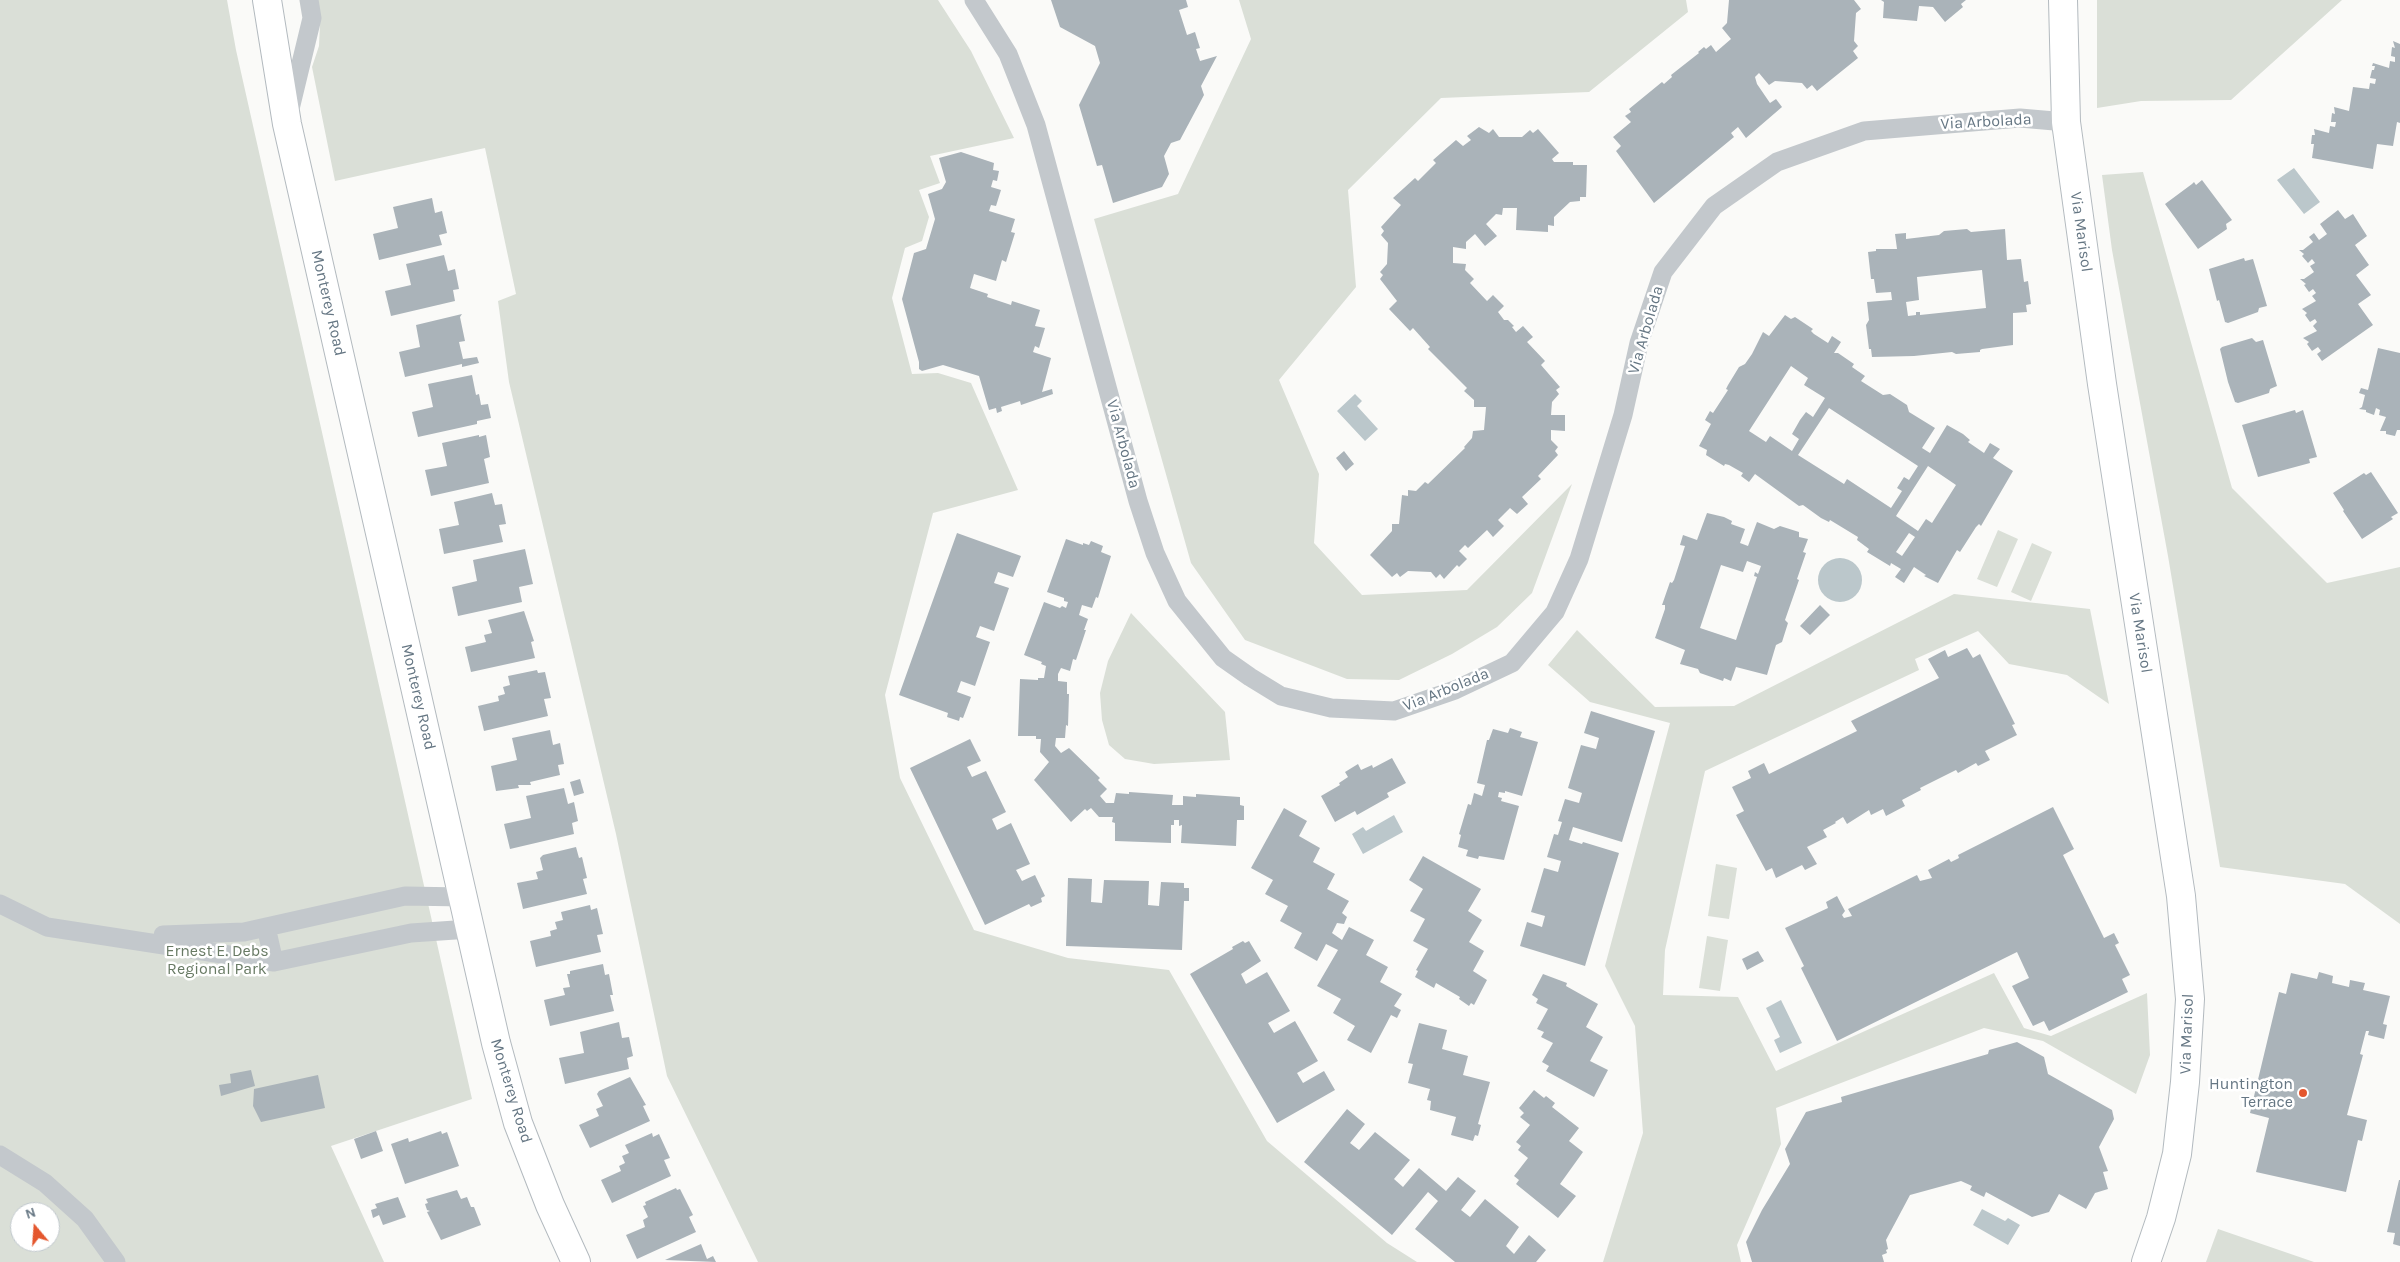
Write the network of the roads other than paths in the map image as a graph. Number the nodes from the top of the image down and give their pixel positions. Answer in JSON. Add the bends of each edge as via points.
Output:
{"nodes":[{"id":1,"x":267,"y":0,"type":"edge"},
{"id":2,"x":309,"y":0,"type":"edge"},
{"id":3,"x":974,"y":0,"type":"edge"},
{"id":4,"x":2063,"y":0,"type":"edge"},
{"id":5,"x":2066,"y":122,"type":"junction"},
{"id":6,"x":287,"y":124,"type":"junction"},
{"id":7,"x":464,"y":897,"type":"junction"},
{"id":8,"x":0,"y":904,"type":"edge"},
{"id":9,"x":48,"y":927,"type":"junction"},
{"id":10,"x":266,"y":927,"type":"junction"},
{"id":11,"x":470,"y":929,"type":"junction"},
{"id":12,"x":274,"y":962,"type":"junction"},
{"id":13,"x":0,"y":1155,"type":"edge"},
{"id":14,"x":116,"y":1262,"type":"edge"},
{"id":15,"x":576,"y":1262,"type":"edge"},
{"id":16,"x":2146,"y":1262,"type":"edge"}],
"edges":[{"from":1,"to":6,"type":"street","name":"Monterey Road"},
{"from":2,"to":6,"type":"street","name":"Monterey Road","via":[[312,18]]},
{"from":3,"to":5,"type":"street","name":"Via Arbolada","via":[[1008,54],[1036,125],[1138,501],[1155,553],[1177,601],[1223,658],[1250,677],[1281,696],[1331,708],[1394,711],[1455,690],[1512,663],[1555,612],[1579,559],[1623,415],[1639,343],[1663,272],[1714,206],[1777,162],[1864,131],[2020,118]]},
{"from":4,"to":5,"type":"street","name":"Via Marisol"},
{"from":5,"to":16,"type":"street","name":"Via Marisol","via":[[2180,887],[2190,999],[2177,1154]]},
{"from":6,"to":7,"type":"street","name":"Monterey Road"},
{"from":7,"to":10,"type":"street","via":[[405,896]]},
{"from":7,"to":11,"type":"street","name":"Monterey Road"},
{"from":8,"to":9,"type":"street"},
{"from":9,"to":10,"type":"street","via":[[96,926],[175,936],[244,932]]},
{"from":9,"to":12,"type":"street"},
{"from":10,"to":12,"type":"street"},
{"from":11,"to":12,"type":"street","via":[[411,933]]},
{"from":11,"to":15,"type":"street","name":"Monterey Road","via":[[518,1123]]},
{"from":13,"to":14,"type":"street","via":[[45,1183],[85,1219]]}]}
